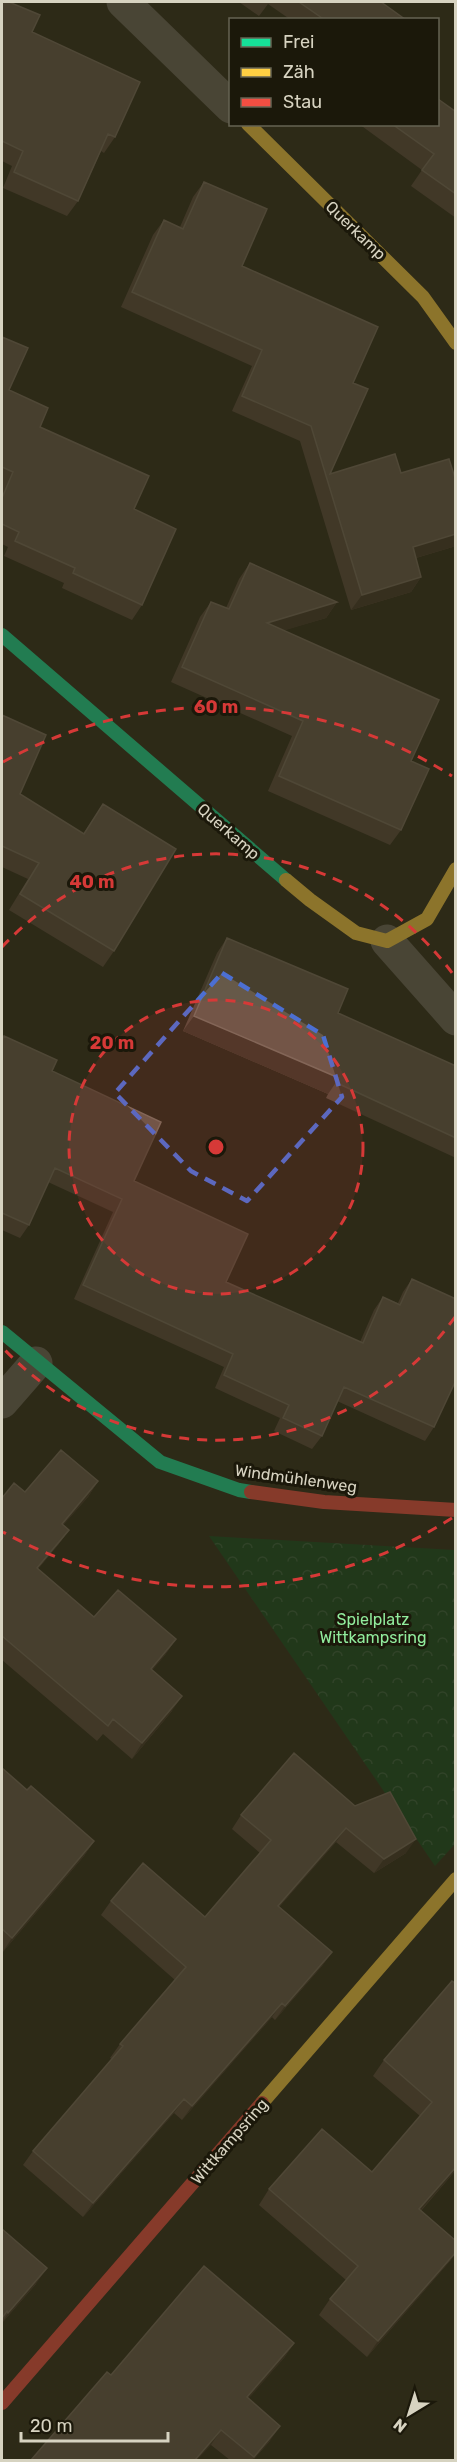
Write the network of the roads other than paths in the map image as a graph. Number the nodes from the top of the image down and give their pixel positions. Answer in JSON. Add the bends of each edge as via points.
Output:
{"nodes":[{"id":1,"x":123,"y":2,"type":"edge"},
{"id":2,"x":229,"y":105,"type":"edge"},
{"id":3,"x":250,"y":126,"type":"edge"},
{"id":4,"x":456,"y":343,"type":"edge"},
{"id":5,"x":2,"y":635,"type":"edge"},
{"id":6,"x":456,"y":868,"type":"edge"},
{"id":7,"x":387,"y":941,"type":"junction"},
{"id":8,"x":456,"y":1019,"type":"edge"},
{"id":9,"x":2,"y":1332,"type":"edge"},
{"id":10,"x":36,"y":1363,"type":"junction"},
{"id":11,"x":2,"y":1402,"type":"edge"},
{"id":12,"x":456,"y":1510,"type":"edge"},
{"id":13,"x":456,"y":1879,"type":"edge"},
{"id":14,"x":2,"y":2403,"type":"edge"}],
"edges":[{"from":1,"to":2,"type":"street"},
{"from":3,"to":4,"type":"street","name":"Querkamp","via":[[423,297]]},
{"from":5,"to":7,"type":"street","name":"Querkamp","via":[[310,900],[356,933]]},
{"from":6,"to":7,"type":"street","via":[[427,919]]},
{"from":7,"to":8,"type":"street"},
{"from":9,"to":10,"type":"street","name":"Windmühlenweg"},
{"from":10,"to":11,"type":"street"},
{"from":10,"to":12,"type":"street","name":"Windmühlenweg","via":[[160,1462],[239,1490],[324,1502]]},
{"from":13,"to":14,"type":"street","name":"Wittkampsring"}]}
